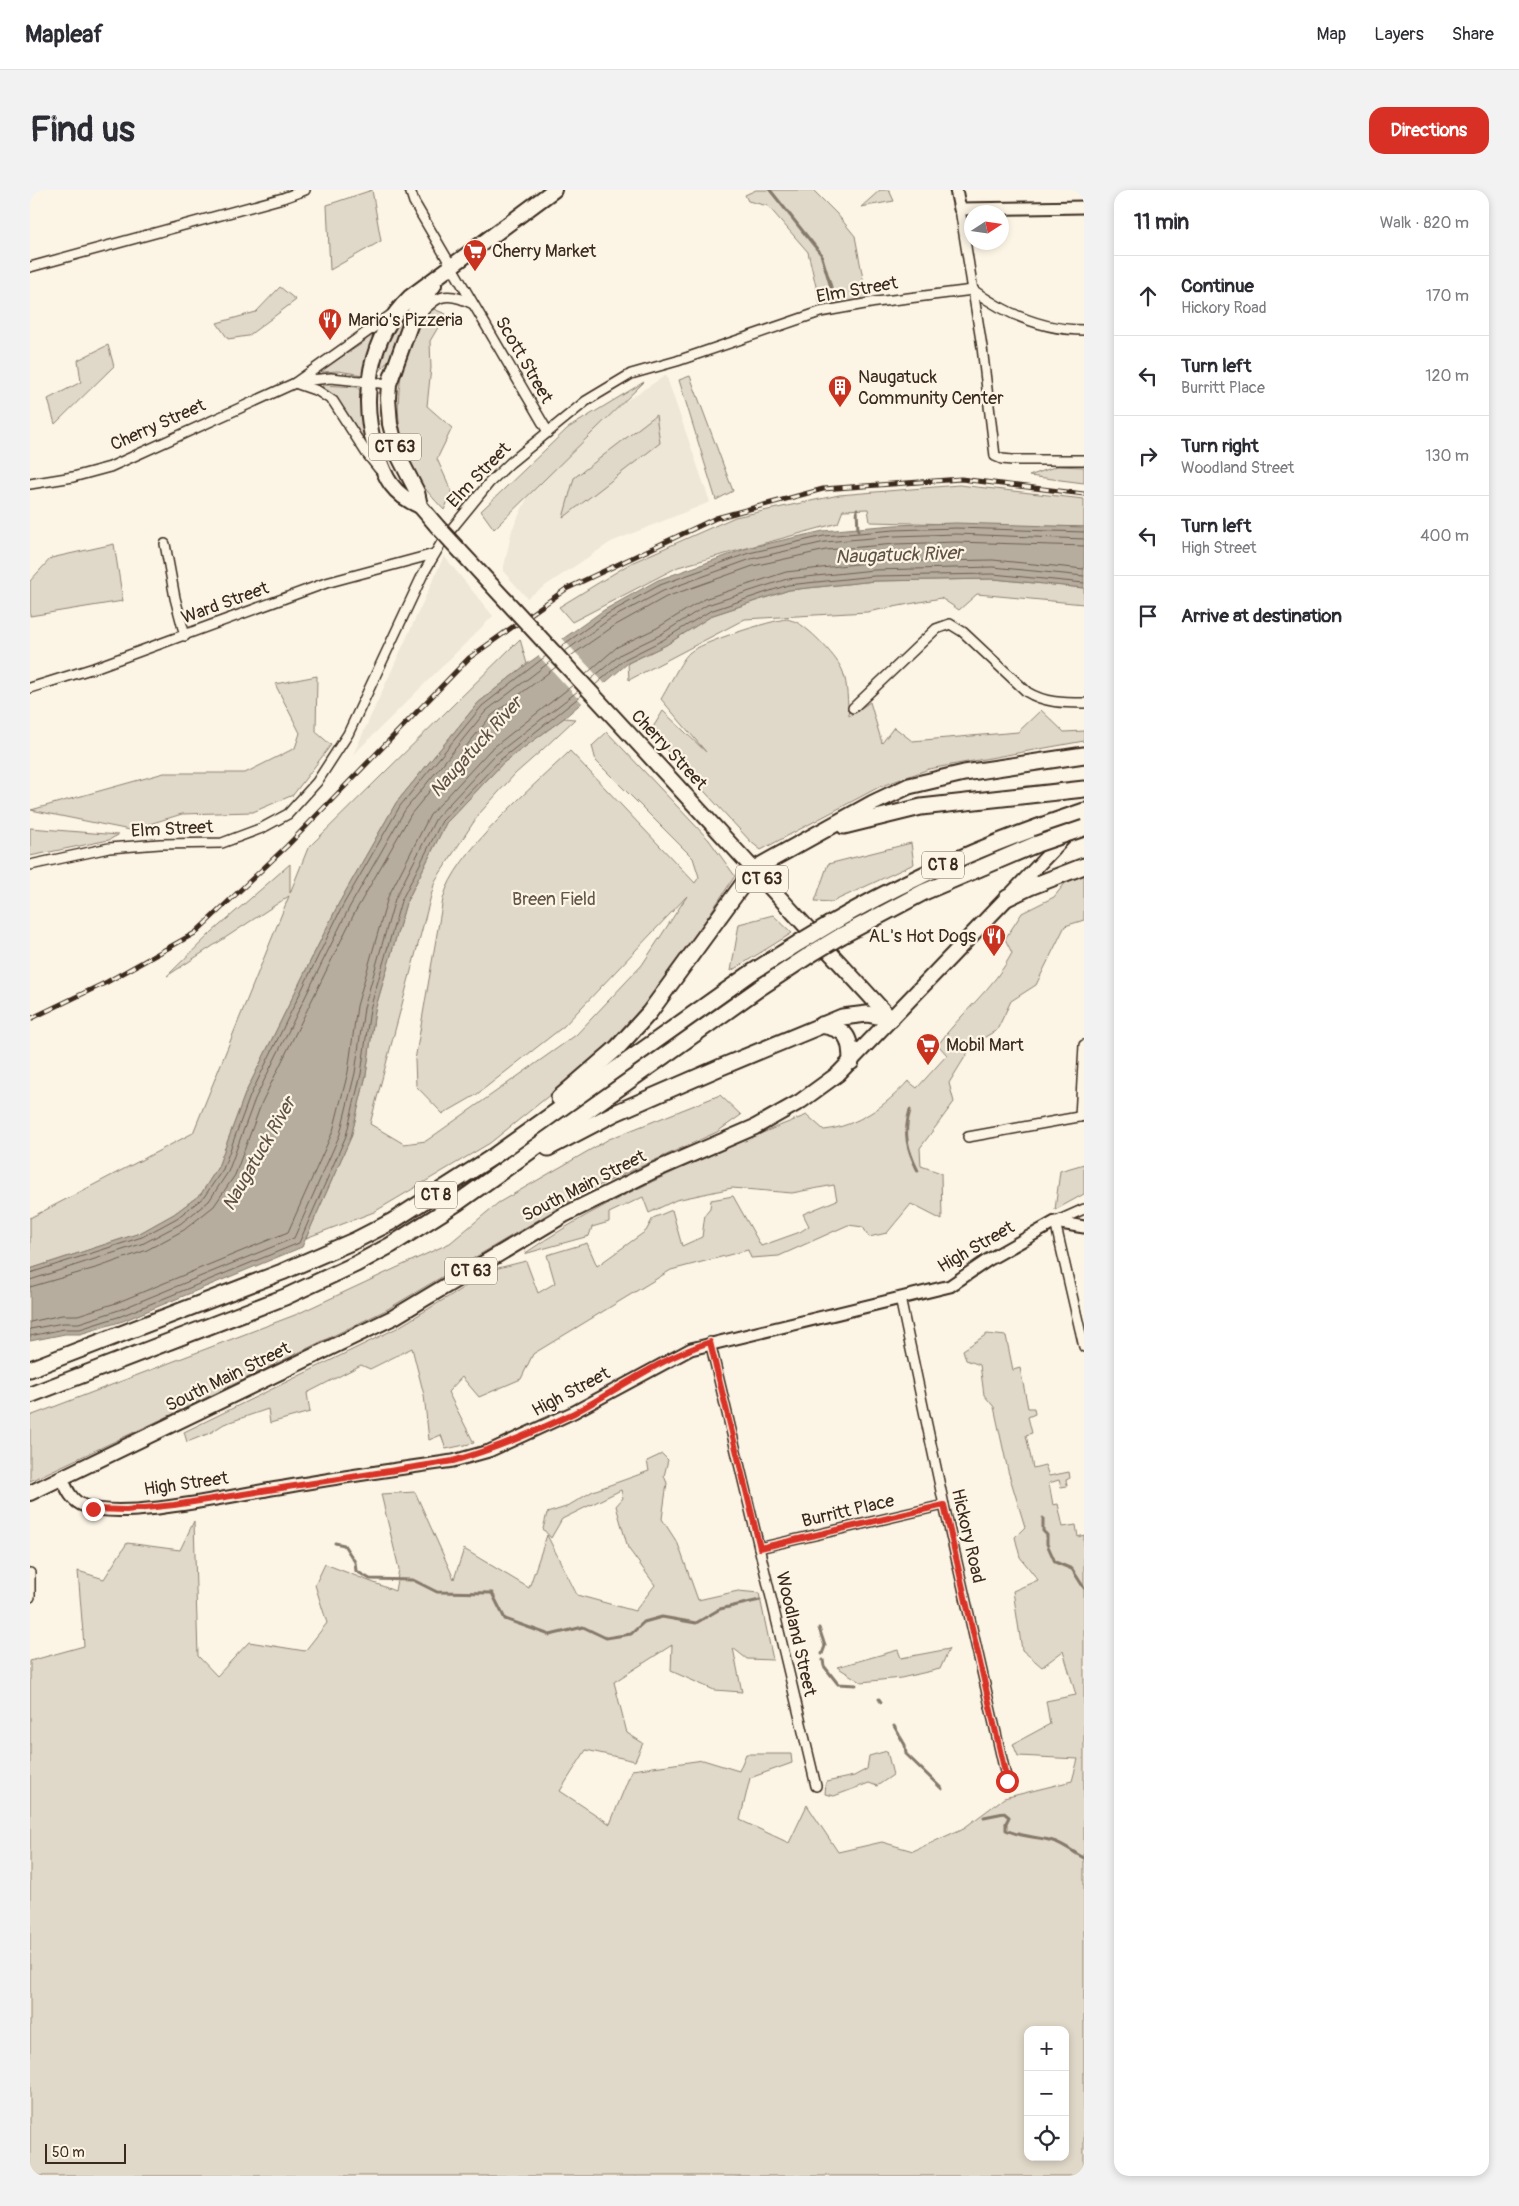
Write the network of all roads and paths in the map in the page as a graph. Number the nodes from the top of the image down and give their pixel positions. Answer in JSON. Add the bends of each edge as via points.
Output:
{"nodes":[{"id":1,"x":305,"y":190,"type":"edge"},
{"id":2,"x":410,"y":190,"type":"edge"},
{"id":3,"x":554,"y":190,"type":"edge"},
{"id":4,"x":956,"y":190,"type":"edge"},
{"id":5,"x":1084,"y":207,"type":"edge"},
{"id":6,"x":960,"y":208,"type":"junction"},
{"id":7,"x":451,"y":266,"type":"junction"},
{"id":8,"x":30,"y":267,"type":"edge"},
{"id":9,"x":973,"y":290,"type":"junction"},
{"id":10,"x":473,"y":304,"type":"junction"},
{"id":11,"x":396,"y":311,"type":"junction"},
{"id":12,"x":408,"y":329,"type":"junction"},
{"id":13,"x":1084,"y":330,"type":"edge"},
{"id":14,"x":295,"y":382,"type":"junction"},
{"id":15,"x":368,"y":382,"type":"junction"},
{"id":16,"x":389,"y":384,"type":"junction"},
{"id":17,"x":548,"y":432,"type":"junction"},
{"id":18,"x":1084,"y":460,"type":"edge"},
{"id":19,"x":383,"y":473,"type":"junction"},
{"id":20,"x":30,"y":484,"type":"edge"},
{"id":21,"x":420,"y":506,"type":"junction"},
{"id":22,"x":165,"y":544,"type":"dead end"},
{"id":23,"x":434,"y":554,"type":"junction"},
{"id":24,"x":185,"y":636,"type":"junction"},
{"id":25,"x":30,"y":688,"type":"edge"},
{"id":26,"x":1084,"y":703,"type":"edge"},
{"id":27,"x":853,"y":708,"type":"dead end"},
{"id":28,"x":1084,"y":755,"type":"edge"},
{"id":29,"x":1084,"y":789,"type":"edge"},
{"id":30,"x":1084,"y":811,"type":"edge"},
{"id":31,"x":1084,"y":817,"type":"edge"},
{"id":32,"x":1084,"y":828,"type":"edge"},
{"id":33,"x":817,"y":835,"type":"junction"},
{"id":34,"x":30,"y":865,"type":"edge"},
{"id":35,"x":1084,"y":866,"type":"edge"},
{"id":36,"x":754,"y":869,"type":"junction"},
{"id":37,"x":1006,"y":898,"type":"junction"},
{"id":38,"x":891,"y":1019,"type":"junction"},
{"id":39,"x":821,"y":1025,"type":"junction"},
{"id":40,"x":1084,"y":1045,"type":"edge"},
{"id":41,"x":851,"y":1062,"type":"junction"},
{"id":42,"x":1082,"y":1117,"type":"edge"},
{"id":43,"x":968,"y":1137,"type":"dead end"},
{"id":44,"x":504,"y":1170,"type":"junction"},
{"id":45,"x":458,"y":1180,"type":"junction"},
{"id":46,"x":1084,"y":1209,"type":"edge"},
{"id":47,"x":1055,"y":1222,"type":"junction"},
{"id":48,"x":1084,"y":1226,"type":"edge"},
{"id":49,"x":900,"y":1298,"type":"junction"},
{"id":50,"x":1080,"y":1317,"type":"edge"},
{"id":51,"x":710,"y":1342,"type":"junction"},
{"id":52,"x":1084,"y":1347,"type":"edge"},
{"id":53,"x":30,"y":1369,"type":"edge"},
{"id":54,"x":30,"y":1395,"type":"edge"},
{"id":55,"x":62,"y":1478,"type":"junction"},
{"id":56,"x":30,"y":1493,"type":"edge"},
{"id":57,"x":944,"y":1505,"type":"junction"},
{"id":58,"x":760,"y":1548,"type":"junction"},
{"id":59,"x":30,"y":1573,"type":"edge"},
{"id":60,"x":30,"y":1597,"type":"edge"},
{"id":61,"x":1007,"y":1781,"type":"dead end"},
{"id":62,"x":816,"y":1786,"type":"dead end"}],
"edges":[{"from":1,"to":8,"type":"street"},
{"from":2,"to":7,"type":"street","name":"Scott Street"},
{"from":3,"to":7,"type":"main road","name":"Cherry Street","number":"CT 63"},
{"from":4,"to":6,"type":"street"},
{"from":5,"to":6,"type":"street"},
{"from":6,"to":9,"type":"street"},
{"from":7,"to":10,"type":"street","name":"Scott Street"},
{"from":7,"to":11,"type":"main road","name":"Cherry Street","number":"CT 63"},
{"from":7,"to":12,"type":"main road","name":"Cherry Street","number":"CT 63","via":[[414,311]]},
{"from":9,"to":13,"type":"street","via":[[1010,314],[1062,329]]},
{"from":9,"to":17,"type":"street","name":"Elm Street","via":[[820,312],[631,374],[586,401]]},
{"from":9,"to":18,"type":"street","via":[[994,454],[1002,459]]},
{"from":10,"to":12,"type":"street","via":[[452,295],[440,298],[426,308]]},
{"from":10,"to":17,"type":"street","name":"Scott Street"},
{"from":11,"to":14,"type":"street","name":"Cherry Street","via":[[362,338]]},
{"from":11,"to":15,"type":"main road","name":"Cherry Street","number":"CT 63","via":[[376,353]]},
{"from":12,"to":16,"type":"main road","name":"Cherry Street","number":"CT 63"},
{"from":14,"to":15,"type":"street","name":"Cherry Street","via":[[320,378]]},
{"from":14,"to":19,"type":"street","name":"Cherry Street","via":[[333,401]]},
{"from":14,"to":20,"type":"street","name":"Cherry Street","via":[[110,466],[73,477]]},
{"from":15,"to":16,"type":"street","name":"Cherry Street"},
{"from":15,"to":19,"type":"main road","name":"Cherry Street","number":"CT 63","via":[[368,418]]},
{"from":16,"to":21,"type":"main road","name":"Cherry Street","number":"CT 63","via":[[392,439],[417,492]]},
{"from":17,"to":23,"type":"street","name":"Elm Street","via":[[489,483]]},
{"from":19,"to":21,"type":"main road","name":"Cherry Street","number":"CT 63","via":[[406,500]]},
{"from":21,"to":36,"type":"main road","name":"Cherry Street","number":"CT 63","bridge":true},
{"from":22,"to":24,"type":"street"},
{"from":23,"to":24,"type":"street","name":"Ward Street","via":[[326,583]]},
{"from":23,"to":34,"type":"street","name":"Elm Street","via":[[348,734],[317,782],[288,814],[222,843],[109,848]]},
{"from":24,"to":25,"type":"street","name":"Ward Street"},
{"from":26,"to":27,"type":"street","via":[[1038,699],[964,632],[950,624],[936,629]]},
{"from":28,"to":33,"type":"highway","via":[[926,781],[882,798]]},
{"from":29,"to":33,"type":"highway","via":[[921,807]]},
{"from":30,"to":45,"type":"highway","number":"CT 8","bridge":true,"via":[[938,868],[830,924],[751,974]]},
{"from":31,"to":37,"type":"main road","name":"South Main Street"},
{"from":32,"to":44,"type":"highway","number":"CT 8","bridge":true,"via":[[941,884],[841,936],[761,987]]},
{"from":33,"to":36,"type":"highway"},
{"from":35,"to":37,"type":"highway"},
{"from":36,"to":38,"type":"main road","name":"Cherry Street","number":"CT 63"},
{"from":36,"to":45,"type":"highway","via":[[664,994],[628,1037],[586,1076]]},
{"from":37,"to":38,"type":"main road","name":"South Main Street"},
{"from":38,"to":39,"type":"highway","via":[[856,1014]]},
{"from":38,"to":41,"type":"main road","name":"South Main Street","number":"CT 63"},
{"from":39,"to":41,"type":"highway","via":[[842,1030],[851,1048]]},
{"from":39,"to":44,"type":"highway","via":[[615,1113]]},
{"from":40,"to":42,"type":"street"},
{"from":41,"to":55,"type":"main road","name":"South Main Street","number":"CT 63","via":[[784,1112],[564,1215],[394,1317]]},
{"from":42,"to":43,"type":"street"},
{"from":44,"to":54,"type":"highway","number":"CT 8","via":[[391,1245],[321,1281]]},
{"from":45,"to":53,"type":"highway","number":"CT 8","via":[[391,1222],[318,1257]]},
{"from":46,"to":47,"type":"street","name":"High Street"},
{"from":47,"to":48,"type":"street"},
{"from":47,"to":49,"type":"street","name":"High Street","via":[[950,1286]]},
{"from":47,"to":50,"type":"street"},
{"from":49,"to":51,"type":"street","name":"High Street"},
{"from":49,"to":57,"type":"street","name":"Hickory Road"},
{"from":50,"to":52,"type":"street"},
{"from":51,"to":55,"type":"street","name":"High Street","via":[[691,1348],[538,1429],[489,1451],[453,1461],[126,1510],[83,1506],[70,1495]]},
{"from":51,"to":58,"type":"street","name":"Woodland Street"},
{"from":55,"to":56,"type":"main road","name":"South Main Street","number":"CT 63"},
{"from":57,"to":58,"type":"street","name":"Burritt Place"},
{"from":57,"to":61,"type":"street","name":"Hickory Road"},
{"from":58,"to":62,"type":"street","name":"Woodland Street"},
{"from":59,"to":60,"type":"street"}]}
